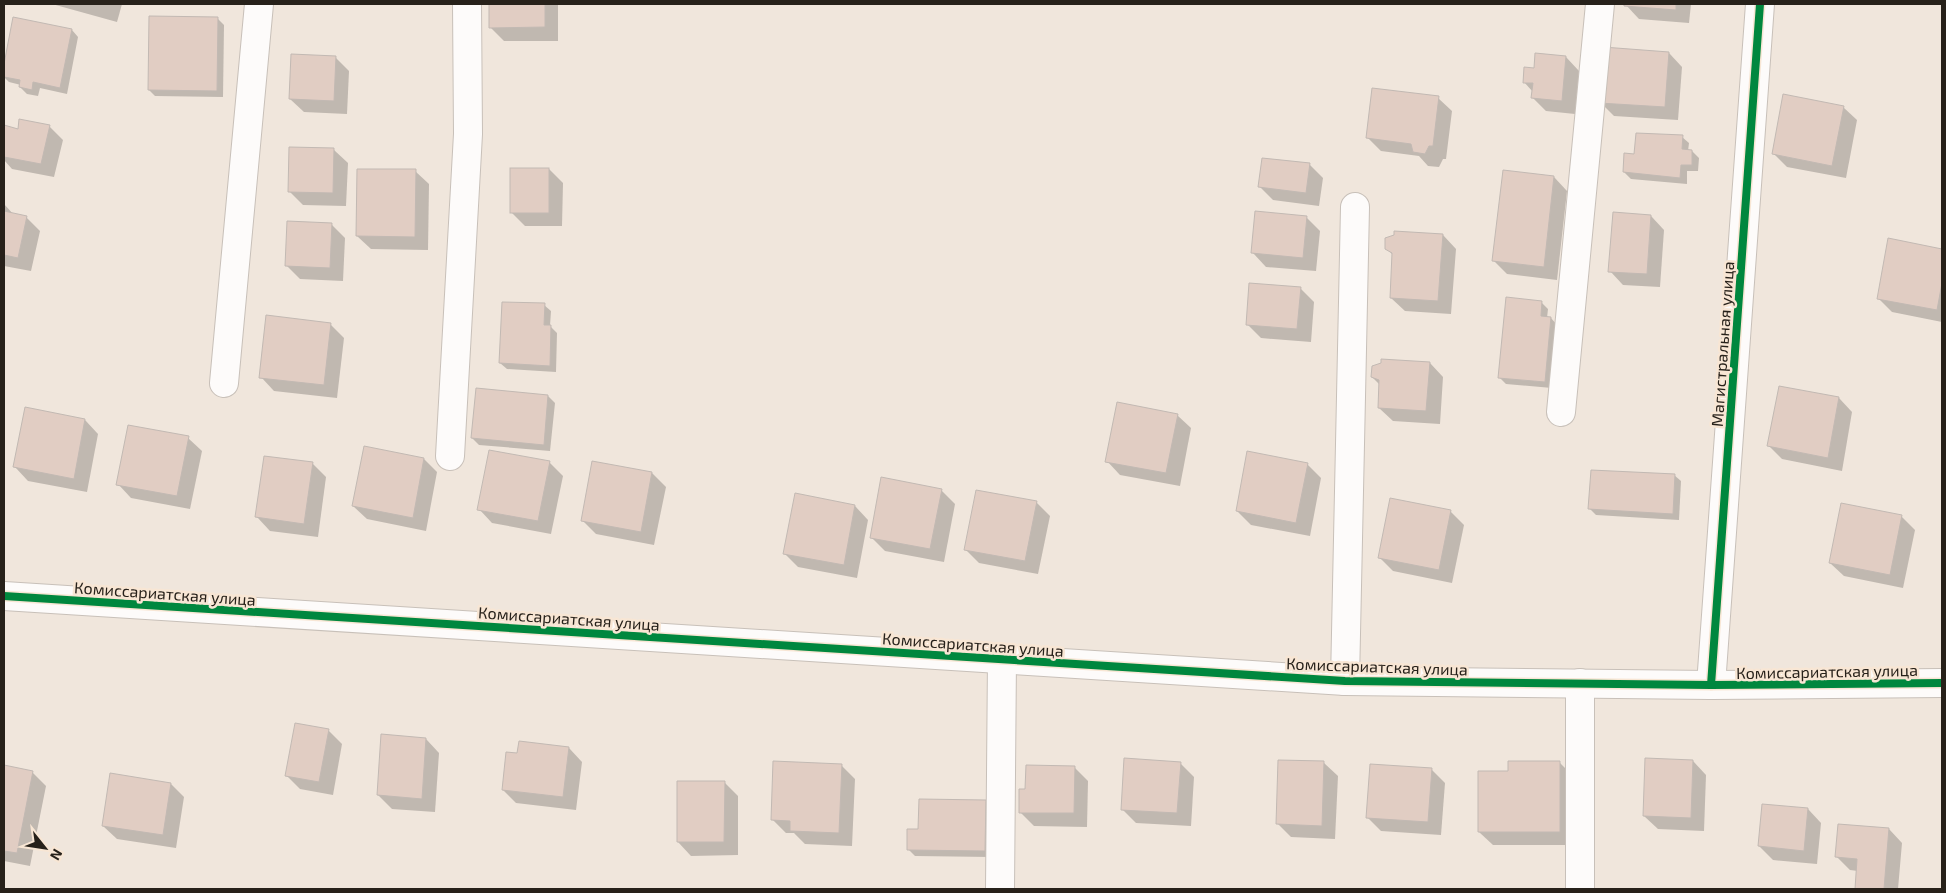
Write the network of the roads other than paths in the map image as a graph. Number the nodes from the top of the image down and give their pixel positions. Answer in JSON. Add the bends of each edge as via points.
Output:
{"nodes":[{"id":1,"x":259,"y":4,"type":"edge"},
{"id":2,"x":468,"y":4,"type":"edge"},
{"id":3,"x":1600,"y":4,"type":"edge"},
{"id":4,"x":1760,"y":4,"type":"edge"},
{"id":5,"x":1355,"y":207,"type":"dead end"},
{"id":6,"x":224,"y":383,"type":"dead end"},
{"id":7,"x":1561,"y":412,"type":"dead end"},
{"id":8,"x":450,"y":456,"type":"dead end"},
{"id":9,"x":4,"y":596,"type":"edge"},
{"id":10,"x":1002,"y":659,"type":"junction"},
{"id":11,"x":1346,"y":681,"type":"junction"},
{"id":12,"x":1580,"y":683,"type":"junction"},
{"id":13,"x":1942,"y":683,"type":"edge"},
{"id":14,"x":1711,"y":686,"type":"junction"},
{"id":15,"x":1000,"y":889,"type":"edge"},
{"id":16,"x":1580,"y":889,"type":"edge"}],
"edges":[{"from":1,"to":6,"type":"street"},
{"from":2,"to":8,"type":"street","via":[[468,134]]},
{"from":3,"to":7,"type":"street"},
{"from":4,"to":14,"type":"street","name":"Магистральная улица"},
{"from":5,"to":11,"type":"street"},
{"from":9,"to":10,"type":"street","name":"Комиссариатская улица"},
{"from":10,"to":11,"type":"street","name":"Комиссариатская улица"},
{"from":10,"to":15,"type":"street"},
{"from":11,"to":12,"type":"street","name":"Комиссариатская улица"},
{"from":12,"to":14,"type":"street","name":"Комиссариатская улица"},
{"from":12,"to":16,"type":"street"},
{"from":13,"to":14,"type":"street","name":"Комиссариатская улица"}]}
